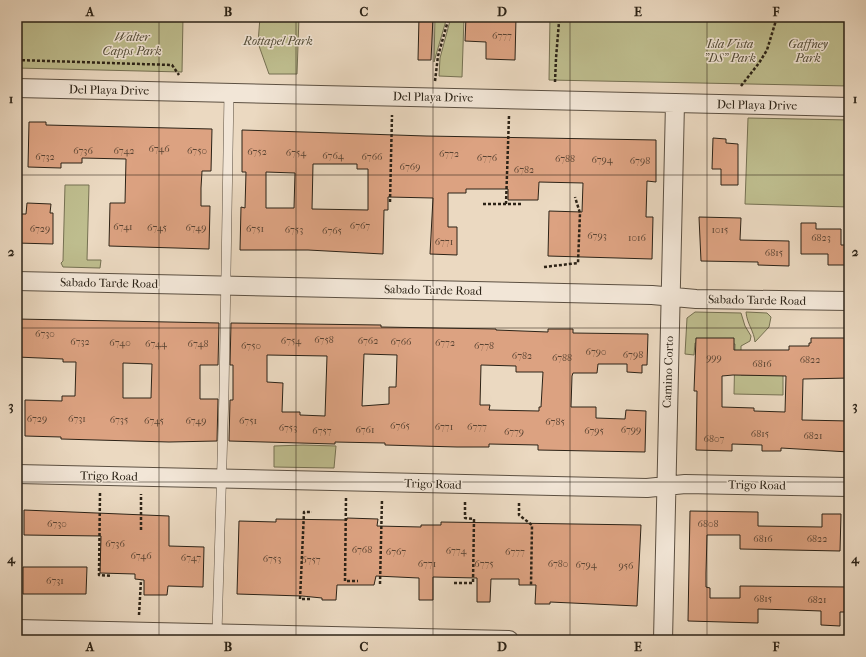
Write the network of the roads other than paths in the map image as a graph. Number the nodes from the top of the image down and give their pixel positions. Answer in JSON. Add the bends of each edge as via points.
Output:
{"nodes":[{"id":1,"x":17,"y":88,"type":"edge"},
{"id":2,"x":230,"y":92,"type":"junction"},
{"id":3,"x":675,"y":103,"type":"junction"},
{"id":4,"x":849,"y":107,"type":"edge"},
{"id":5,"x":17,"y":282,"type":"edge"},
{"id":6,"x":225,"y":286,"type":"junction"},
{"id":7,"x":670,"y":297,"type":"junction"},
{"id":8,"x":849,"y":301,"type":"edge"},
{"id":9,"x":17,"y":474,"type":"edge"},
{"id":10,"x":220,"y":478,"type":"junction"},
{"id":11,"x":666,"y":486,"type":"junction"},
{"id":12,"x":849,"y":487,"type":"edge"},
{"id":13,"x":17,"y":629,"type":"edge"},
{"id":14,"x":216,"y":633,"type":"junction"},
{"id":15,"x":509,"y":640,"type":"edge"},
{"id":16,"x":663,"y":640,"type":"edge"}],
"edges":[{"from":1,"to":2,"type":"street","name":"Del Playa Drive"},
{"from":2,"to":3,"type":"street","name":"Del Playa Drive"},
{"from":2,"to":6,"type":"lane"},
{"from":3,"to":4,"type":"street","name":"Del Playa Drive"},
{"from":3,"to":7,"type":"street","name":"Camino Corto"},
{"from":5,"to":6,"type":"street","name":"Sabado Tarde Road"},
{"from":6,"to":7,"type":"street","name":"Sabado Tarde Road"},
{"from":6,"to":10,"type":"lane"},
{"from":7,"to":8,"type":"street","name":"Sabado Tarde Road"},
{"from":7,"to":11,"type":"street","name":"Camino Corto"},
{"from":9,"to":10,"type":"street","name":"Trigo Road"},
{"from":10,"to":11,"type":"street","name":"Trigo Road","via":[[619,488]]},
{"from":10,"to":14,"type":"lane"},
{"from":11,"to":12,"type":"street","name":"Trigo Road","via":[[685,484]]},
{"from":11,"to":16,"type":"street","name":"Camino Corto"},
{"from":13,"to":14,"type":"street"},
{"from":14,"to":15,"type":"street"}]}
